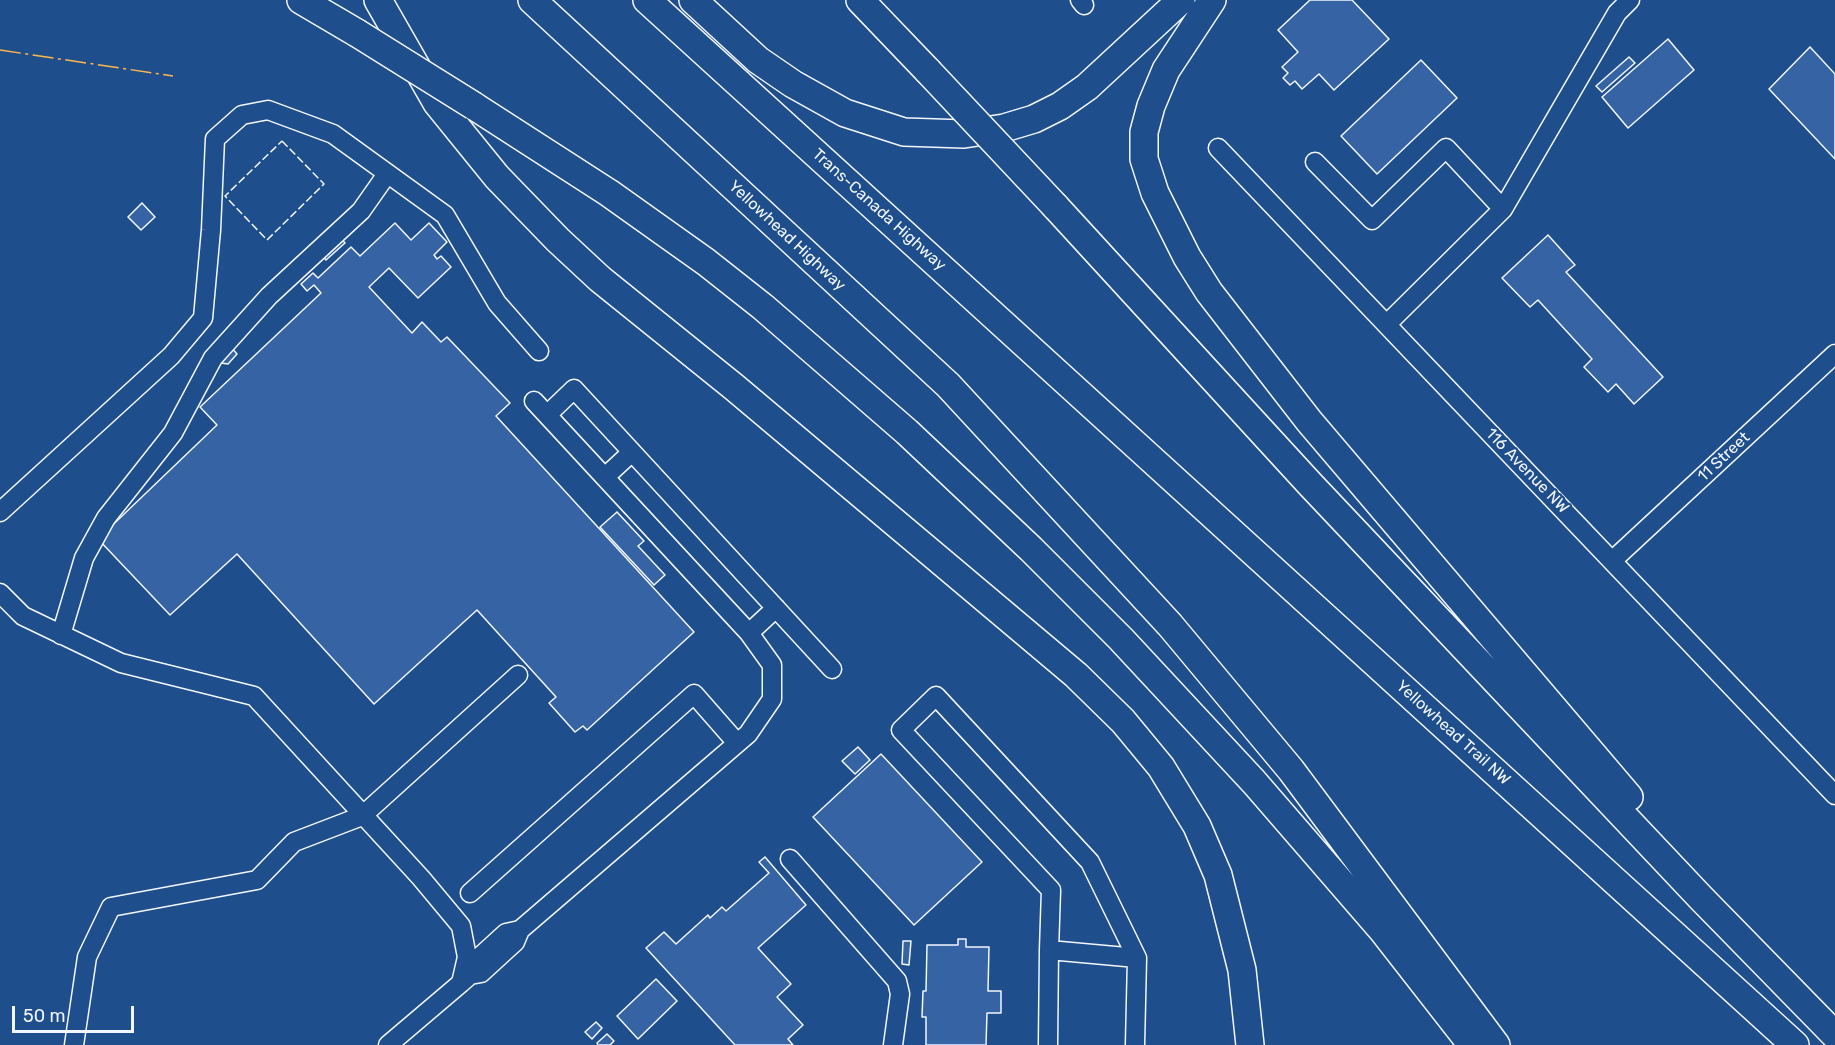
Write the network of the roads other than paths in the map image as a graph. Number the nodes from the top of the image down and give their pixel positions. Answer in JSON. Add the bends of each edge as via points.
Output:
{"nodes":[{"id":1,"x":301,"y":0,"type":"edge"},
{"id":2,"x":318,"y":0,"type":"edge"},
{"id":3,"x":378,"y":0,"type":"edge"},
{"id":4,"x":531,"y":0,"type":"edge"},
{"id":5,"x":647,"y":0,"type":"edge"},
{"id":6,"x":693,"y":0,"type":"edge"},
{"id":7,"x":860,"y":0,"type":"edge"},
{"id":8,"x":1181,"y":0,"type":"edge"},
{"id":9,"x":1212,"y":0,"type":"edge"},
{"id":10,"x":1630,"y":0,"type":"edge"},
{"id":11,"x":357,"y":33,"type":"junction"},
{"id":12,"x":1218,"y":148,"type":"dead end"},
{"id":13,"x":1315,"y":162,"type":"dead end"},
{"id":14,"x":387,"y":174,"type":"junction"},
{"id":15,"x":1503,"y":209,"type":"junction"},
{"id":16,"x":1386,"y":324,"type":"junction"},
{"id":17,"x":539,"y":351,"type":"dead end"},
{"id":18,"x":1835,"y":354,"type":"edge"},
{"id":19,"x":534,"y":401,"type":"dead end"},
{"id":20,"x":547,"y":415,"type":"junction"},
{"id":21,"x":1111,"y":421,"type":"joint"},
{"id":22,"x":632,"y":452,"type":"junction"},
{"id":23,"x":605,"y":477,"type":"junction"},
{"id":24,"x":0,"y":512,"type":"edge"},
{"id":25,"x":1612,"y":560,"type":"junction"},
{"id":26,"x":0,"y":593,"type":"edge"},
{"id":27,"x":776,"y":608,"type":"junction"},
{"id":28,"x":749,"y":633,"type":"junction"},
{"id":29,"x":61,"y":635,"type":"junction"},
{"id":30,"x":832,"y":669,"type":"dead end"},
{"id":31,"x":518,"y":675,"type":"dead end"},
{"id":32,"x":737,"y":743,"type":"junction"},
{"id":33,"x":1835,"y":795,"type":"edge"},
{"id":34,"x":362,"y":816,"type":"junction"},
{"id":35,"x":790,"y":859,"type":"dead end"},
{"id":36,"x":470,"y":893,"type":"dead end"},
{"id":37,"x":1701,"y":898,"type":"junction"},
{"id":38,"x":1050,"y":950,"type":"junction"},
{"id":39,"x":1137,"y":958,"type":"junction"},
{"id":40,"x":465,"y":979,"type":"junction"},
{"id":41,"x":1835,"y":1035,"type":"edge"},
{"id":42,"x":74,"y":1045,"type":"edge"},
{"id":43,"x":388,"y":1045,"type":"edge"},
{"id":44,"x":892,"y":1045,"type":"edge"},
{"id":45,"x":1048,"y":1045,"type":"edge"},
{"id":46,"x":1135,"y":1045,"type":"edge"},
{"id":47,"x":1250,"y":1045,"type":"edge"},
{"id":48,"x":1472,"y":1045,"type":"edge"},
{"id":49,"x":1496,"y":1045,"type":"edge"},
{"id":50,"x":1795,"y":1045,"type":"edge"}],
"edges":[{"from":1,"to":11,"type":"highway"},
{"from":2,"to":11,"type":"highway"},
{"from":3,"to":47,"type":"highway","via":[[437,103],[497,177],[558,240],[1076,675],[1131,730],[1161,767],[1197,826],[1218,875],[1242,970]]},
{"from":4,"to":49,"type":"highway","name":"Yellowhead Highway","via":[[948,385],[1170,625],[1310,795]]},
{"from":5,"to":21,"type":"highway","name":"Trans-Canada Highway"},
{"from":6,"to":8,"type":"highway","via":[[758,60],[845,114],[904,132],[964,134],[1014,125],[1060,106],[1087,87]]},
{"from":7,"to":37,"type":"highway","bridge":true},
{"from":9,"to":37,"type":"highway","via":[[1166,70],[1144,132],[1144,159],[1155,193],[1187,257],[1209,292],[1309,421],[1640,810]]},
{"from":10,"to":15,"type":"street","via":[[1617,13]]},
{"from":11,"to":48,"type":"highway","bridge":true,"via":[[609,193],[706,262],[764,307],[907,432],[1121,639],[1254,782],[1383,931]]},
{"from":12,"to":16,"type":"street","name":"116 Avenue NW"},
{"from":13,"to":15,"type":"street","via":[[1372,220],[1446,148]]},
{"from":14,"to":17,"type":"street","via":[[445,215],[497,303]]},
{"from":14,"to":24,"type":"street","via":[[333,134],[268,110],[242,115],[214,139],[203,318],[171,356]]},
{"from":14,"to":29,"type":"street","via":[[361,211],[269,296],[213,358],[173,433],[106,518],[84,558]]},
{"from":15,"to":16,"type":"street"},
{"from":16,"to":25,"type":"street","name":"116 Avenue NW"},
{"from":18,"to":25,"type":"street","name":"11 Street"},
{"from":19,"to":20,"type":"street"},
{"from":20,"to":22,"type":"street","via":[[574,388]]},
{"from":20,"to":23,"type":"street"},
{"from":21,"to":50,"type":"highway","name":"Yellowhead Trail NW"},
{"from":22,"to":23,"type":"street"},
{"from":22,"to":27,"type":"street"},
{"from":23,"to":28,"type":"street"},
{"from":25,"to":33,"type":"street","name":"116 Avenue NW"},
{"from":26,"to":29,"type":"street","via":[[23,616]]},
{"from":27,"to":28,"type":"street"},
{"from":27,"to":30,"type":"street"},
{"from":28,"to":32,"type":"street","via":[[772,665],[772,699],[748,734]]},
{"from":29,"to":34,"type":"street","via":[[121,663],[254,696]]},
{"from":31,"to":34,"type":"street"},
{"from":32,"to":36,"type":"street","via":[[694,694]]},
{"from":32,"to":40,"type":"street","via":[[520,930],[515,942],[481,973]]},
{"from":34,"to":40,"type":"street","via":[[461,926],[467,957]]},
{"from":34,"to":42,"type":"street","via":[[294,842],[257,880],[111,907],[87,957]]},
{"from":35,"to":44,"type":"street","via":[[897,981],[900,994]]},
{"from":37,"to":41,"type":"highway"},
{"from":38,"to":39,"type":"street"},
{"from":38,"to":39,"type":"street","via":[[1051,890],[901,730],[936,696],[1090,862]]},
{"from":38,"to":45,"type":"street"},
{"from":39,"to":46,"type":"street"},
{"from":40,"to":43,"type":"street"}]}
